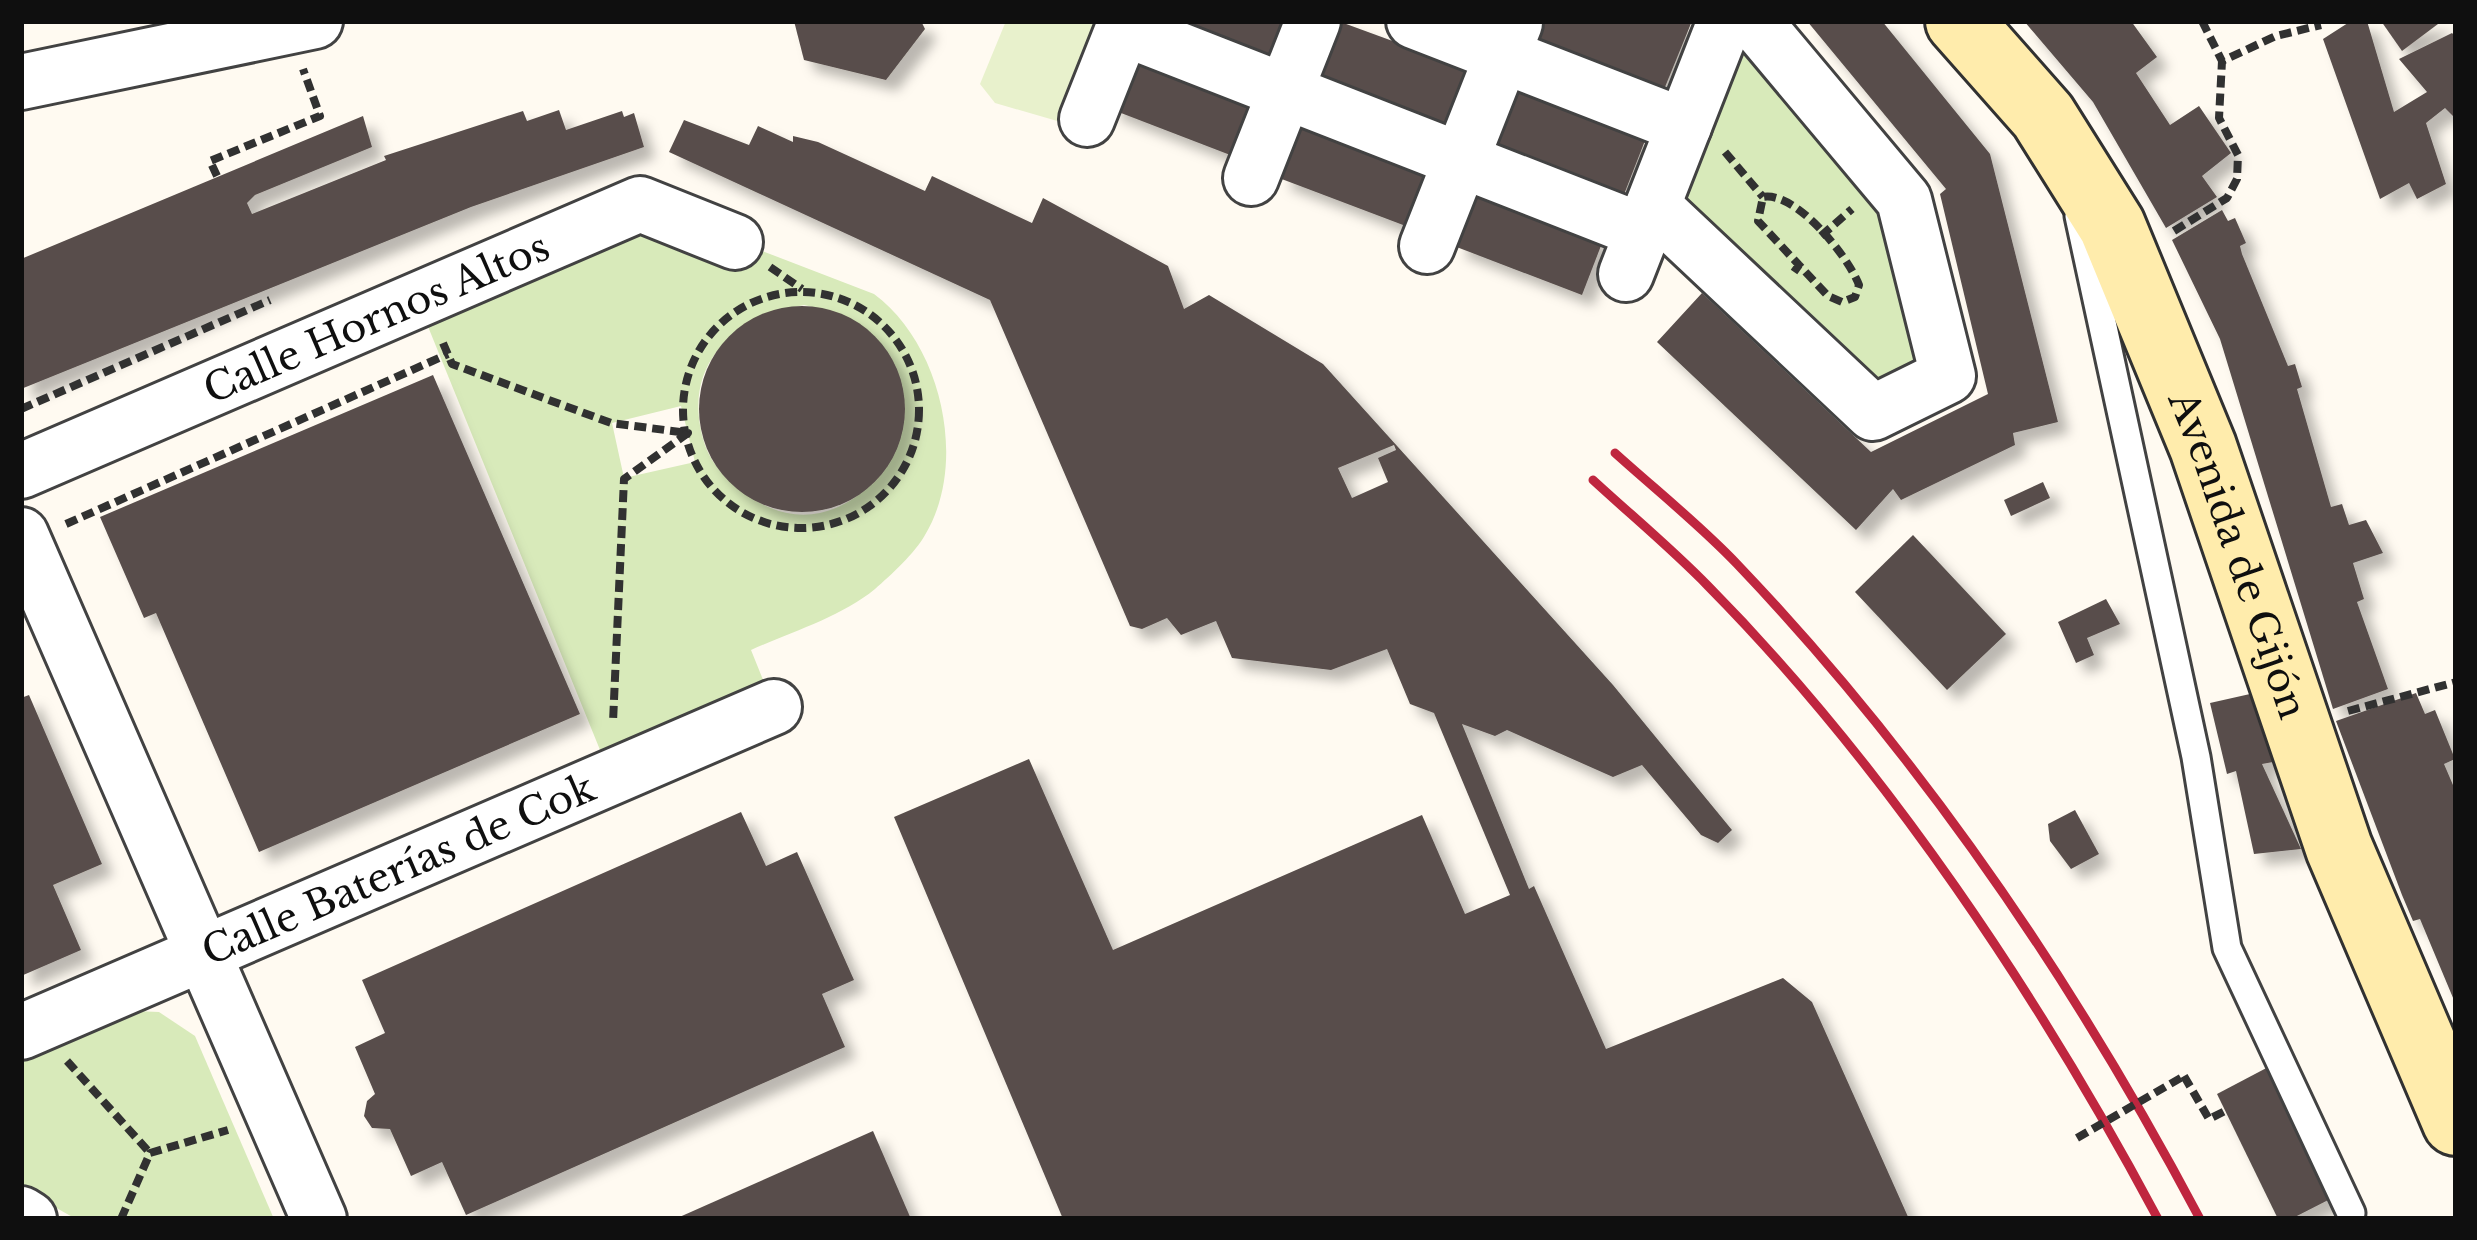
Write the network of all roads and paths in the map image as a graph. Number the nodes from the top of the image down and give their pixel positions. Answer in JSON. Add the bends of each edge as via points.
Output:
{"nodes":[{"id":1,"x":315,"y":21,"type":"edge"},
{"id":2,"x":1313,"y":21,"type":"edge"},
{"id":3,"x":1414,"y":21,"type":"edge"},
{"id":4,"x":1725,"y":21,"type":"edge"},
{"id":5,"x":1754,"y":21,"type":"edge"},
{"id":6,"x":1959,"y":21,"type":"edge"},
{"id":7,"x":2202,"y":21,"type":"edge"},
{"id":8,"x":1124,"y":24,"type":"edge"},
{"id":9,"x":2321,"y":25,"type":"dead end"},
{"id":10,"x":1509,"y":38,"type":"edge"},
{"id":11,"x":2222,"y":61,"type":"junction"},
{"id":12,"x":21,"y":82,"type":"edge"},
{"id":13,"x":1286,"y":91,"type":"junction"},
{"id":14,"x":316,"y":103,"type":"dead end"},
{"id":15,"x":1087,"y":119,"type":"dead end"},
{"id":16,"x":1684,"y":126,"type":"junction"},
{"id":17,"x":2067,"y":156,"type":"junction"},
{"id":18,"x":1461,"y":160,"type":"junction"},
{"id":19,"x":217,"y":176,"type":"dead end"},
{"id":20,"x":1251,"y":178,"type":"dead end"},
{"id":21,"x":2169,"y":234,"type":"dead end"},
{"id":22,"x":1640,"y":237,"type":"junction"},
{"id":23,"x":735,"y":242,"type":"dead end"},
{"id":24,"x":1427,"y":246,"type":"dead end"},
{"id":25,"x":1799,"y":265,"type":"junction"},
{"id":26,"x":416,"y":297,"type":"junction"},
{"id":27,"x":270,"y":300,"type":"dead end"},
{"id":28,"x":1766,"y":313,"type":"junction"},
{"id":29,"x":448,"y":354,"type":"junction"},
{"id":30,"x":21,"y":409,"type":"edge"},
{"id":31,"x":702,"y":429,"type":"dead end"},
{"id":32,"x":688,"y":433,"type":"junction"},
{"id":33,"x":21,"y":471,"type":"edge"},
{"id":34,"x":23,"y":539,"type":"edge"},
{"id":35,"x":2456,"y":682,"type":"edge"},
{"id":36,"x":773,"y":706,"type":"dead end"},
{"id":37,"x":2296,"y":729,"type":"junction"},
{"id":38,"x":610,"y":777,"type":"junction"},
{"id":39,"x":205,"y":952,"type":"junction"},
{"id":40,"x":28,"y":1030,"type":"edge"},
{"id":41,"x":2225,"y":1111,"type":"dead end"},
{"id":42,"x":275,"y":1117,"type":"junction"},
{"id":43,"x":2456,"y":1122,"type":"edge"},
{"id":44,"x":2077,"y":1138,"type":"dead end"},
{"id":45,"x":150,"y":1153,"type":"junction"},
{"id":46,"x":2351,"y":1213,"type":"dead end"},
{"id":47,"x":21,"y":1214,"type":"edge"},
{"id":48,"x":29,"y":1219,"type":"edge"},
{"id":49,"x":121,"y":1219,"type":"edge"},
{"id":50,"x":319,"y":1219,"type":"edge"}],
"edges":[{"from":1,"to":12,"type":"street"},
{"from":2,"to":13,"type":"street"},
{"from":3,"to":10,"type":"street"},
{"from":4,"to":16,"type":"street"},
{"from":5,"to":28,"type":"street","via":[[1904,200],[1948,376],[1873,413]]},
{"from":6,"to":17,"type":"street","name":"Avenida de Gijón","via":[[2043,116]]},
{"from":7,"to":11,"type":"path"},
{"from":8,"to":13,"type":"street"},
{"from":8,"to":15,"type":"street"},
{"from":9,"to":11,"type":"path"},
{"from":10,"to":16,"type":"street"},
{"from":10,"to":18,"type":"street"},
{"from":11,"to":21,"type":"path","via":[[2219,118],[2238,155],[2237,179],[2227,198]]},
{"from":13,"to":18,"type":"street"},
{"from":13,"to":20,"type":"street"},
{"from":14,"to":19,"type":"path","via":[[320,116],[210,161]]},
{"from":16,"to":22,"type":"street"},
{"from":17,"to":37,"type":"street","name":"Avenida de Gijón","via":[[2112,226],[2167,353]]},
{"from":17,"to":46,"type":"lane","via":[[2196,757],[2227,949]]},
{"from":18,"to":22,"type":"street"},
{"from":18,"to":24,"type":"street"},
{"from":22,"to":28,"type":"street"},
{"from":23,"to":26,"type":"street","name":"Calle Hornos Altos","via":[[640,204]]},
{"from":25,"to":25,"type":"path","via":[[1828,296],[1855,296],[1853,268],[1787,200],[1763,197],[1758,221]]},
{"from":25,"to":28,"type":"path"},
{"from":26,"to":29,"type":"path"},
{"from":26,"to":33,"type":"street","name":"Calle Hornos Altos"},
{"from":27,"to":30,"type":"path"},
{"from":29,"to":32,"type":"path","via":[[452,364],[611,423]]},
{"from":29,"to":34,"type":"path"},
{"from":31,"to":32,"type":"path"},
{"from":32,"to":32,"type":"path","via":[[682,406],[693,363],[717,326],[761,297],[803,290],[847,300],[886,324],[911,362],[918,410],[911,452],[885,493],[847,518],[802,528],[754,521],[713,494]]},
{"from":32,"to":38,"type":"path","via":[[624,479]]},
{"from":34,"to":39,"type":"street"},
{"from":35,"to":37,"type":"path"},
{"from":36,"to":38,"type":"street","name":"Calle Baterías de Cok"},
{"from":37,"to":43,"type":"street","name":"Avenida de Gijón"},
{"from":38,"to":39,"type":"street","name":"Calle Baterías de Cok"},
{"from":39,"to":40,"type":"street","name":"Calle Baterías de Cok"},
{"from":39,"to":42,"type":"street"},
{"from":40,"to":45,"type":"path"},
{"from":41,"to":44,"type":"path","bridge":true,"via":[[2209,1118],[2184,1076]]},
{"from":42,"to":45,"type":"path"},
{"from":42,"to":50,"type":"street"},
{"from":45,"to":49,"type":"path"},
{"from":47,"to":48,"type":"street"}]}
